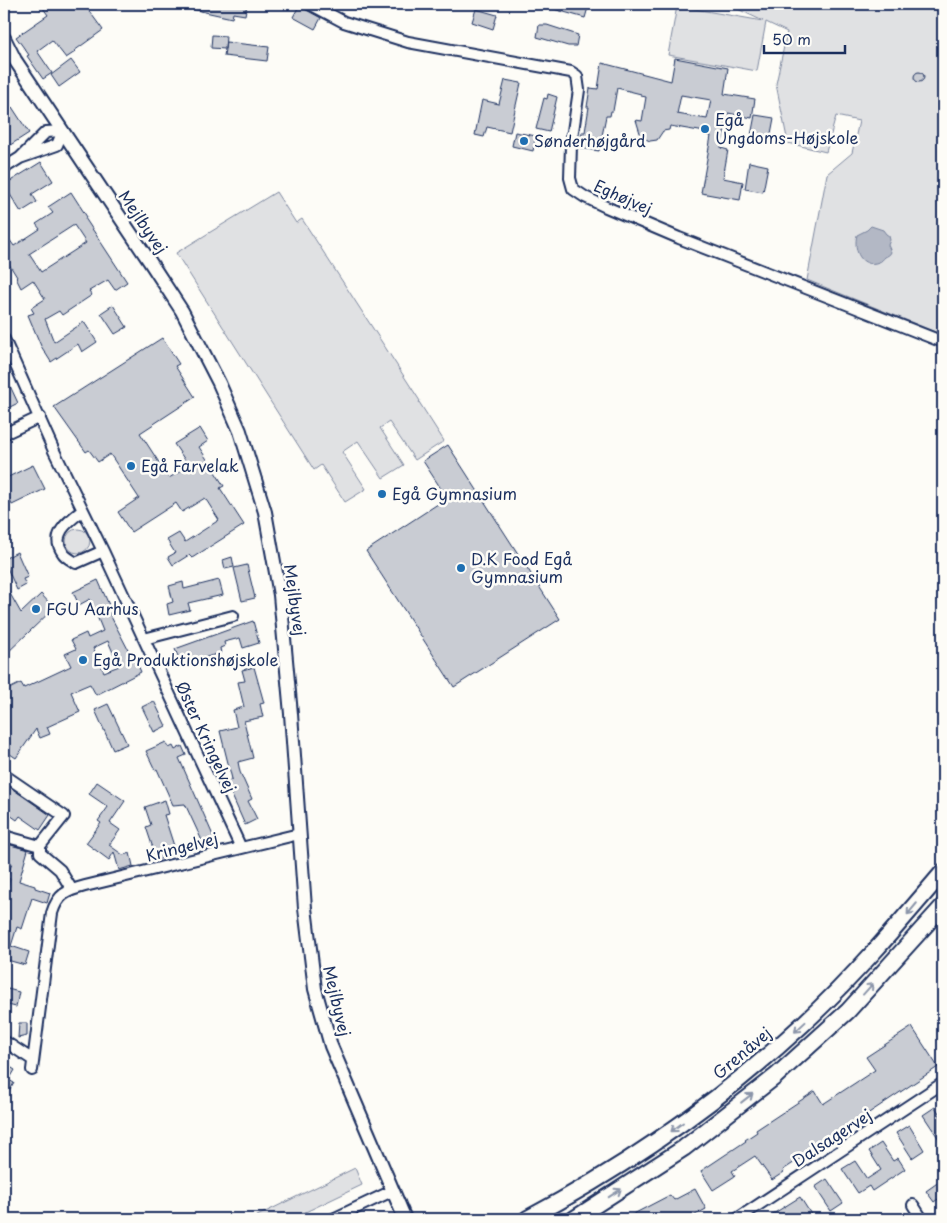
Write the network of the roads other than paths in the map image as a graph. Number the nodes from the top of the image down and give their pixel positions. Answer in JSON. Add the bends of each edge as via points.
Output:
{"nodes":[{"id":1,"x":310,"y":4,"type":"edge"},
{"id":2,"x":4,"y":38,"type":"edge"},
{"id":3,"x":63,"y":131,"type":"junction"},
{"id":4,"x":20,"y":158,"type":"junction"},
{"id":5,"x":4,"y":168,"type":"edge"},
{"id":6,"x":4,"y":339,"type":"edge"},
{"id":7,"x":943,"y":342,"type":"edge"},
{"id":8,"x":40,"y":417,"type":"junction"},
{"id":9,"x":4,"y":434,"type":"edge"},
{"id":10,"x":83,"y":510,"type":"junction"},
{"id":11,"x":103,"y":551,"type":"junction"},
{"id":12,"x":234,"y":616,"type":"dead end"},
{"id":13,"x":144,"y":639,"type":"junction"},
{"id":14,"x":4,"y":775,"type":"edge"},
{"id":15,"x":300,"y":834,"type":"junction"},
{"id":16,"x":4,"y":836,"type":"edge"},
{"id":17,"x":40,"y":846,"type":"junction"},
{"id":18,"x":241,"y":848,"type":"junction"},
{"id":19,"x":943,"y":872,"type":"edge"},
{"id":20,"x":72,"y":890,"type":"junction"},
{"id":21,"x":943,"y":906,"type":"edge"},
{"id":22,"x":4,"y":1041,"type":"edge"},
{"id":23,"x":943,"y":1083,"type":"edge"},
{"id":24,"x":392,"y":1191,"type":"junction"},
{"id":25,"x":913,"y":1205,"type":"dead end"},
{"id":26,"x":334,"y":1219,"type":"edge"},
{"id":27,"x":405,"y":1219,"type":"edge"},
{"id":28,"x":527,"y":1219,"type":"edge"},
{"id":29,"x":574,"y":1219,"type":"edge"},
{"id":30,"x":737,"y":1219,"type":"edge"},
{"id":31,"x":922,"y":1219,"type":"edge"}],
"edges":[{"from":1,"to":7,"type":"street","name":"Eghøjvej","via":[[344,22],[408,42],[571,72],[578,83],[570,178],[574,189],[585,197],[679,238]]},
{"from":2,"to":3,"type":"street","name":"Mejlbyvej"},
{"from":3,"to":4,"type":"street","via":[[46,132]]},
{"from":3,"to":4,"type":"street","via":[[57,145]]},
{"from":3,"to":15,"type":"street","name":"Mejlbyvej","via":[[182,311],[220,383],[240,431],[265,512],[280,595]]},
{"from":4,"to":5,"type":"street"},
{"from":6,"to":8,"type":"street","name":"Øster Kringelvej"},
{"from":8,"to":9,"type":"street"},
{"from":8,"to":10,"type":"street","name":"Øster Kringelvej"},
{"from":10,"to":11,"type":"street","name":"Øster Kringelvej"},
{"from":10,"to":11,"type":"street","via":[[65,523],[59,533],[63,553],[76,563]]},
{"from":11,"to":13,"type":"street","name":"Øster Kringelvej"},
{"from":12,"to":13,"type":"street"},
{"from":13,"to":18,"type":"street","name":"Øster Kringelvej"},
{"from":14,"to":17,"type":"street","via":[[64,816]]},
{"from":15,"to":18,"type":"street","name":"Kringelvej"},
{"from":15,"to":24,"type":"street","name":"Mejlbyvej","via":[[315,989],[330,1046]]},
{"from":16,"to":17,"type":"street"},
{"from":17,"to":20,"type":"street","via":[[40,853],[60,870]]},
{"from":18,"to":20,"type":"street","name":"Kringelvej"},
{"from":19,"to":28,"type":"main road","name":"Grenåvej","one_way":true,"via":[[890,936],[847,981],[756,1066],[657,1142],[595,1182]]},
{"from":20,"to":22,"type":"street","name":"Kringelvej","via":[[58,898],[52,913],[32,1065]]},
{"from":29,"to":21,"type":"main road","one_way":true,"via":[[684,1148],[776,1076],[848,1011]]},
{"from":23,"to":30,"type":"street","name":"Dalsagervej"},
{"from":24,"to":26,"type":"street"},
{"from":24,"to":27,"type":"street","name":"Mejlbyvej"},
{"from":25,"to":31,"type":"street"}]}
